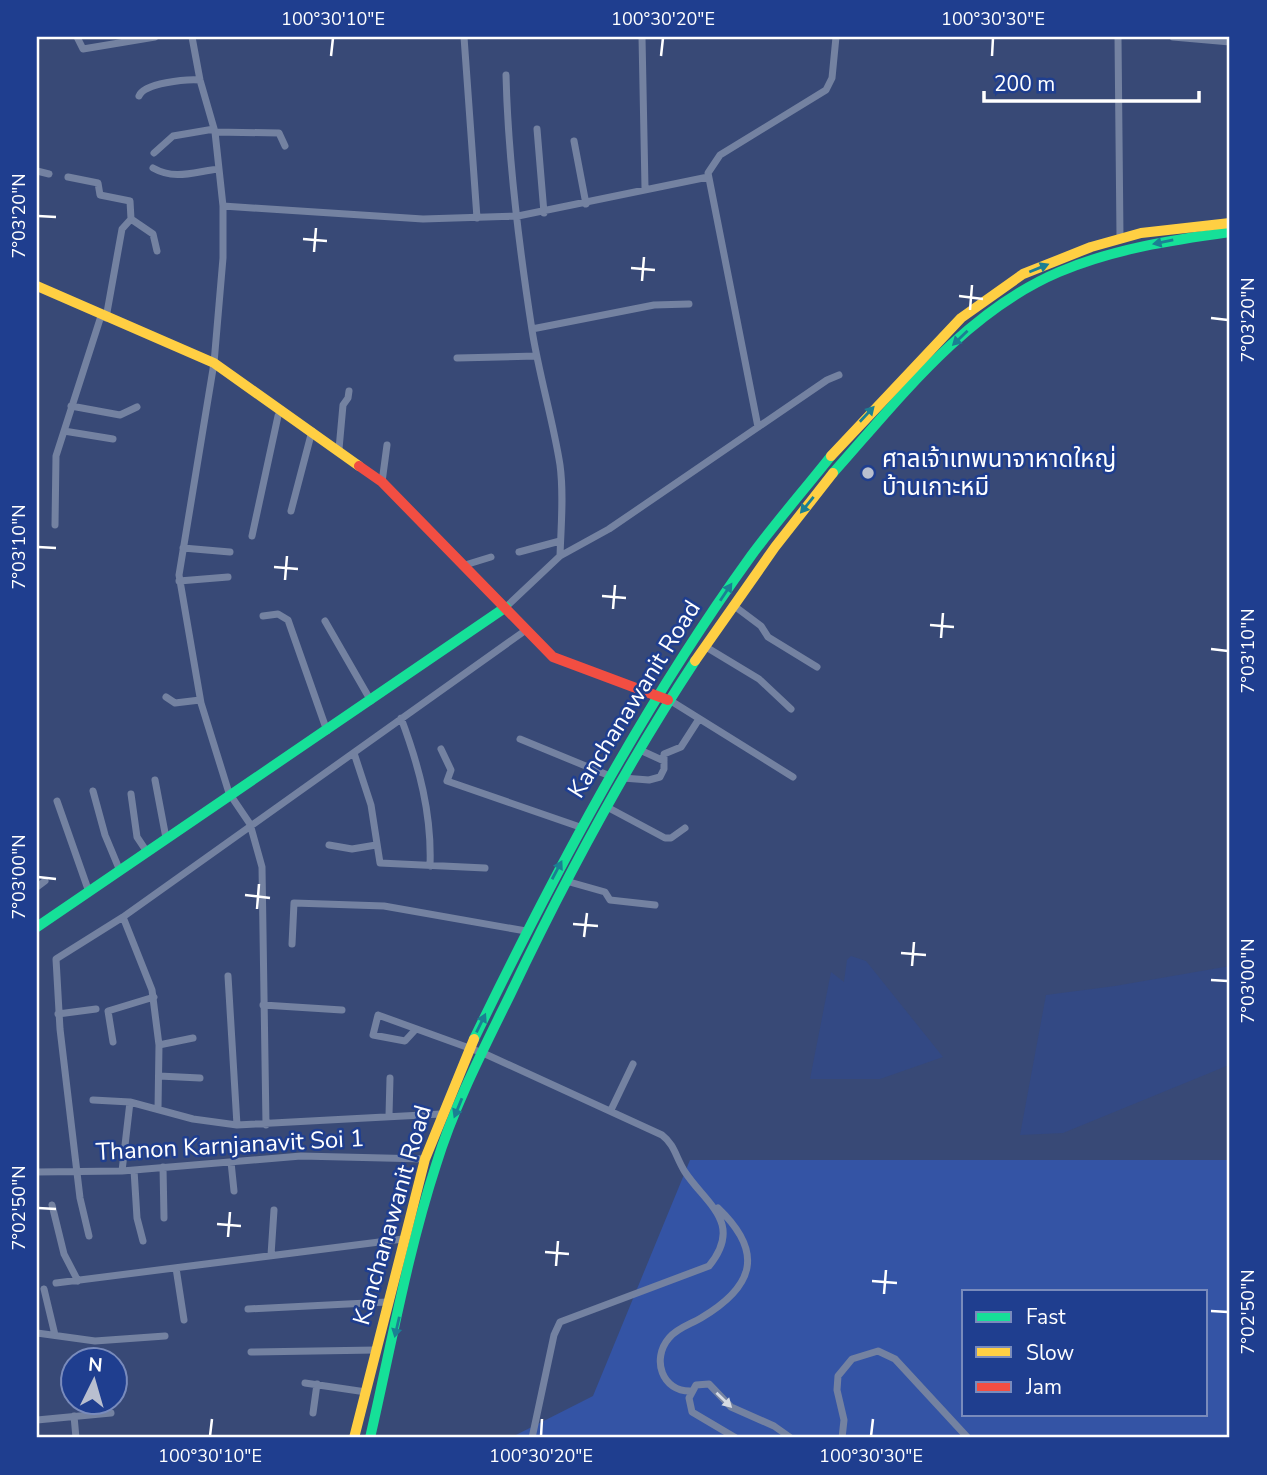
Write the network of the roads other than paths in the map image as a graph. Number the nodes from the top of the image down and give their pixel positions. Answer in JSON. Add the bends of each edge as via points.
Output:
{"nodes":[{"id":1,"x":77,"y":37,"type":"edge"},
{"id":2,"x":155,"y":37,"type":"edge"},
{"id":3,"x":192,"y":37,"type":"edge"},
{"id":4,"x":464,"y":37,"type":"edge"},
{"id":5,"x":642,"y":37,"type":"edge"},
{"id":6,"x":836,"y":37,"type":"edge"},
{"id":7,"x":1118,"y":37,"type":"edge"},
{"id":8,"x":1173,"y":37,"type":"edge"},
{"id":9,"x":1230,"y":42,"type":"edge"},
{"id":10,"x":506,"y":75,"type":"dead end"},
{"id":11,"x":200,"y":80,"type":"junction"},
{"id":12,"x":139,"y":96,"type":"dead end"},
{"id":13,"x":537,"y":129,"type":"dead end"},
{"id":14,"x":215,"y":131,"type":"junction"},
{"id":15,"x":574,"y":141,"type":"dead end"},
{"id":16,"x":285,"y":146,"type":"dead end"},
{"id":17,"x":154,"y":153,"type":"dead end"},
{"id":18,"x":153,"y":168,"type":"dead end"},
{"id":19,"x":219,"y":169,"type":"junction"},
{"id":20,"x":37,"y":171,"type":"edge"},
{"id":21,"x":49,"y":174,"type":"dead end"},
{"id":22,"x":68,"y":177,"type":"dead end"},
{"id":23,"x":708,"y":177,"type":"junction"},
{"id":24,"x":645,"y":188,"type":"junction"},
{"id":25,"x":586,"y":204,"type":"junction"},
{"id":26,"x":223,"y":206,"type":"junction"},
{"id":27,"x":544,"y":213,"type":"junction"},
{"id":28,"x":519,"y":216,"type":"junction"},
{"id":29,"x":477,"y":218,"type":"junction"},
{"id":30,"x":131,"y":219,"type":"junction"},
{"id":31,"x":1230,"y":223,"type":"edge"},
{"id":32,"x":1230,"y":232,"type":"edge"},
{"id":33,"x":1120,"y":237,"type":"junction"},
{"id":34,"x":157,"y":251,"type":"dead end"},
{"id":35,"x":37,"y":286,"type":"edge"},
{"id":36,"x":688,"y":304,"type":"dead end"},
{"id":37,"x":103,"y":317,"type":"junction"},
{"id":38,"x":532,"y":329,"type":"junction"},
{"id":39,"x":536,"y":356,"type":"junction"},
{"id":40,"x":457,"y":358,"type":"dead end"},
{"id":41,"x":214,"y":362,"type":"junction"},
{"id":42,"x":839,"y":375,"type":"dead end"},
{"id":43,"x":349,"y":391,"type":"dead end"},
{"id":44,"x":71,"y":406,"type":"junction"},
{"id":45,"x":136,"y":407,"type":"dead end"},
{"id":46,"x":282,"y":410,"type":"junction"},
{"id":47,"x":758,"y":426,"type":"junction"},
{"id":48,"x":64,"y":431,"type":"junction"},
{"id":49,"x":312,"y":431,"type":"junction"},
{"id":50,"x":113,"y":439,"type":"dead end"},
{"id":51,"x":387,"y":445,"type":"dead end"},
{"id":52,"x":339,"y":449,"type":"junction"},
{"id":53,"x":382,"y":482,"type":"junction"},
{"id":54,"x":290,"y":512,"type":"dead end"},
{"id":55,"x":55,"y":525,"type":"dead end"},
{"id":56,"x":252,"y":536,"type":"dead end"},
{"id":57,"x":560,"y":541,"type":"junction"},
{"id":58,"x":183,"y":548,"type":"junction"},
{"id":59,"x":230,"y":552,"type":"dead end"},
{"id":60,"x":519,"y":552,"type":"dead end"},
{"id":61,"x":491,"y":556,"type":"dead end"},
{"id":62,"x":559,"y":556,"type":"junction"},
{"id":63,"x":466,"y":565,"type":"junction"},
{"id":64,"x":228,"y":577,"type":"dead end"},
{"id":65,"x":179,"y":581,"type":"junction"},
{"id":66,"x":733,"y":605,"type":"junction"},
{"id":67,"x":506,"y":607,"type":"junction"},
{"id":68,"x":262,"y":616,"type":"dead end"},
{"id":69,"x":325,"y":621,"type":"dead end"},
{"id":70,"x":526,"y":630,"type":"junction"},
{"id":71,"x":706,"y":647,"type":"junction"},
{"id":72,"x":817,"y":667,"type":"dead end"},
{"id":73,"x":166,"y":697,"type":"dead end"},
{"id":74,"x":659,"y":698,"type":"junction"},
{"id":75,"x":200,"y":700,"type":"junction"},
{"id":76,"x":371,"y":701,"type":"junction"},
{"id":77,"x":671,"y":701,"type":"junction"},
{"id":78,"x":791,"y":709,"type":"dead end"},
{"id":79,"x":401,"y":718,"type":"junction"},
{"id":80,"x":699,"y":719,"type":"junction"},
{"id":81,"x":327,"y":731,"type":"junction"},
{"id":82,"x":520,"y":739,"type":"dead end"},
{"id":83,"x":441,"y":749,"type":"dead end"},
{"id":84,"x":640,"y":750,"type":"junction"},
{"id":85,"x":354,"y":753,"type":"junction"},
{"id":86,"x":664,"y":761,"type":"junction"},
{"id":87,"x":610,"y":776,"type":"junction"},
{"id":88,"x":793,"y":777,"type":"dead end"},
{"id":89,"x":623,"y":778,"type":"junction"},
{"id":90,"x":155,"y":780,"type":"dead end"},
{"id":91,"x":93,"y":791,"type":"dead end"},
{"id":92,"x":229,"y":793,"type":"junction"},
{"id":93,"x":131,"y":794,"type":"dead end"},
{"id":94,"x":57,"y":801,"type":"dead end"},
{"id":95,"x":607,"y":807,"type":"junction"},
{"id":96,"x":250,"y":824,"type":"junction"},
{"id":97,"x":580,"y":827,"type":"junction"},
{"id":98,"x":685,"y":828,"type":"dead end"},
{"id":99,"x":166,"y":838,"type":"junction"},
{"id":100,"x":329,"y":845,"type":"dead end"},
{"id":101,"x":376,"y":845,"type":"junction"},
{"id":102,"x":147,"y":852,"type":"junction"},
{"id":103,"x":430,"y":866,"type":"junction"},
{"id":104,"x":485,"y":868,"type":"dead end"},
{"id":105,"x":120,"y":871,"type":"junction"},
{"id":106,"x":44,"y":881,"type":"dead end"},
{"id":107,"x":566,"y":881,"type":"junction"},
{"id":108,"x":37,"y":887,"type":"edge"},
{"id":109,"x":89,"y":892,"type":"junction"},
{"id":110,"x":655,"y":905,"type":"dead end"},
{"id":111,"x":123,"y":917,"type":"junction"},
{"id":112,"x":37,"y":927,"type":"edge"},
{"id":113,"x":526,"y":931,"type":"junction"},
{"id":114,"x":292,"y":944,"type":"dead end"},
{"id":115,"x":228,"y":976,"type":"dead end"},
{"id":116,"x":153,"y":998,"type":"junction"},
{"id":117,"x":262,"y":1005,"type":"junction"},
{"id":118,"x":96,"y":1009,"type":"dead end"},
{"id":119,"x":342,"y":1010,"type":"dead end"},
{"id":120,"x":58,"y":1014,"type":"junction"},
{"id":121,"x":416,"y":1029,"type":"junction"},
{"id":122,"x":193,"y":1038,"type":"dead end"},
{"id":123,"x":113,"y":1042,"type":"dead end"},
{"id":124,"x":159,"y":1045,"type":"junction"},
{"id":125,"x":468,"y":1050,"type":"junction"},
{"id":126,"x":483,"y":1053,"type":"junction"},
{"id":127,"x":633,"y":1064,"type":"dead end"},
{"id":128,"x":159,"y":1076,"type":"junction"},
{"id":129,"x":201,"y":1078,"type":"dead end"},
{"id":130,"x":390,"y":1078,"type":"dead end"},
{"id":131,"x":93,"y":1100,"type":"dead end"},
{"id":132,"x":130,"y":1102,"type":"junction"},
{"id":133,"x":159,"y":1109,"type":"junction"},
{"id":134,"x":611,"y":1110,"type":"junction"},
{"id":135,"x":442,"y":1114,"type":"junction"},
{"id":136,"x":388,"y":1115,"type":"junction"},
{"id":137,"x":237,"y":1125,"type":"junction"},
{"id":138,"x":266,"y":1125,"type":"junction"},
{"id":139,"x":425,"y":1159,"type":"junction"},
{"id":140,"x":231,"y":1162,"type":"junction"},
{"id":141,"x":163,"y":1167,"type":"junction"},
{"id":142,"x":134,"y":1170,"type":"junction"},
{"id":143,"x":78,"y":1171,"type":"junction"},
{"id":144,"x":122,"y":1171,"type":"junction"},
{"id":145,"x":37,"y":1172,"type":"edge"},
{"id":146,"x":234,"y":1191,"type":"dead end"},
{"id":147,"x":52,"y":1205,"type":"dead end"},
{"id":148,"x":715,"y":1205,"type":"junction"},
{"id":149,"x":274,"y":1210,"type":"dead end"},
{"id":150,"x":164,"y":1217,"type":"dead end"},
{"id":151,"x":89,"y":1236,"type":"dead end"},
{"id":152,"x":403,"y":1239,"type":"junction"},
{"id":153,"x":143,"y":1241,"type":"dead end"},
{"id":154,"x":271,"y":1255,"type":"junction"},
{"id":155,"x":176,"y":1268,"type":"junction"},
{"id":156,"x":78,"y":1281,"type":"junction"},
{"id":157,"x":56,"y":1283,"type":"dead end"},
{"id":158,"x":44,"y":1289,"type":"dead end"},
{"id":159,"x":387,"y":1302,"type":"junction"},
{"id":160,"x":248,"y":1309,"type":"dead end"},
{"id":161,"x":184,"y":1320,"type":"dead end"},
{"id":162,"x":37,"y":1333,"type":"edge"},
{"id":163,"x":55,"y":1335,"type":"junction"},
{"id":164,"x":165,"y":1336,"type":"dead end"},
{"id":165,"x":376,"y":1350,"type":"junction"},
{"id":166,"x":251,"y":1352,"type":"dead end"},
{"id":167,"x":304,"y":1383,"type":"dead end"},
{"id":168,"x":317,"y":1384,"type":"junction"},
{"id":169,"x":691,"y":1391,"type":"junction"},
{"id":170,"x":366,"y":1392,"type":"junction"},
{"id":171,"x":313,"y":1413,"type":"dead end"},
{"id":172,"x":74,"y":1416,"type":"joint"},
{"id":173,"x":37,"y":1420,"type":"edge"},
{"id":174,"x":76,"y":1438,"type":"edge"},
{"id":175,"x":354,"y":1438,"type":"edge"},
{"id":176,"x":370,"y":1438,"type":"edge"},
{"id":177,"x":532,"y":1438,"type":"edge"},
{"id":178,"x":736,"y":1438,"type":"edge"},
{"id":179,"x":791,"y":1438,"type":"edge"},
{"id":180,"x":842,"y":1438,"type":"edge"},
{"id":181,"x":968,"y":1438,"type":"edge"}],
"edges":[{"from":1,"to":2,"type":"street","via":[[83,49]]},
{"from":3,"to":11,"type":"street"},
{"from":4,"to":29,"type":"street"},
{"from":5,"to":24,"type":"street"},
{"from":6,"to":23,"type":"street","via":[[832,78],[826,90],[720,155]]},
{"from":7,"to":33,"type":"street"},
{"from":8,"to":9,"type":"street"},
{"from":10,"to":28,"type":"street"},
{"from":11,"to":12,"type":"street","via":[[146,88]]},
{"from":11,"to":14,"type":"street"},
{"from":13,"to":27,"type":"street"},
{"from":14,"to":16,"type":"street","via":[[276,133]]},
{"from":14,"to":17,"type":"street","via":[[173,136]]},
{"from":14,"to":19,"type":"street"},
{"from":15,"to":25,"type":"street"},
{"from":18,"to":19,"type":"street","via":[[171,175],[200,175]]},
{"from":19,"to":26,"type":"street"},
{"from":20,"to":21,"type":"street"},
{"from":22,"to":30,"type":"street","via":[[99,183],[103,196],[129,200]]},
{"from":23,"to":24,"type":"street"},
{"from":23,"to":47,"type":"street"},
{"from":24,"to":25,"type":"street"},
{"from":25,"to":27,"type":"street"},
{"from":26,"to":29,"type":"street","via":[[423,219]]},
{"from":26,"to":41,"type":"street"},
{"from":27,"to":28,"type":"street"},
{"from":28,"to":29,"type":"street"},
{"from":28,"to":38,"type":"street"},
{"from":30,"to":34,"type":"street","via":[[153,234]]},
{"from":30,"to":37,"type":"street","via":[[122,229]]},
{"from":31,"to":33,"type":"main road","name":"Kanchanawanit Road"},
{"from":32,"to":66,"type":"main road","name":"Kanchanawanit Road","one_way":true,"via":[[1095,256],[1034,284],[979,320],[867,434]]},
{"from":74,"to":33,"type":"main road","name":"Kanchanawanit Road","one_way":true,"via":[[725,594],[797,496],[920,358],[961,318],[1024,275]]},
{"from":35,"to":37,"type":"main road"},
{"from":36,"to":38,"type":"street","via":[[654,305]]},
{"from":37,"to":41,"type":"main road"},
{"from":37,"to":44,"type":"street"},
{"from":38,"to":39,"type":"street"},
{"from":39,"to":40,"type":"street"},
{"from":39,"to":57,"type":"street","via":[[560,467]]},
{"from":41,"to":46,"type":"main road"},
{"from":41,"to":58,"type":"street"},
{"from":42,"to":47,"type":"street"},
{"from":43,"to":52,"type":"street","via":[[343,405]]},
{"from":44,"to":45,"type":"street","via":[[120,415]]},
{"from":44,"to":48,"type":"street"},
{"from":46,"to":49,"type":"main road"},
{"from":46,"to":56,"type":"street"},
{"from":47,"to":62,"type":"street","via":[[609,529]]},
{"from":48,"to":50,"type":"street"},
{"from":48,"to":55,"type":"street","via":[[56,456]]},
{"from":49,"to":52,"type":"main road"},
{"from":49,"to":54,"type":"street"},
{"from":51,"to":53,"type":"street"},
{"from":52,"to":53,"type":"main road"},
{"from":53,"to":63,"type":"main road"},
{"from":57,"to":60,"type":"street"},
{"from":57,"to":62,"type":"street"},
{"from":58,"to":59,"type":"street"},
{"from":58,"to":65,"type":"street"},
{"from":61,"to":63,"type":"street"},
{"from":62,"to":67,"type":"street"},
{"from":63,"to":67,"type":"main road"},
{"from":64,"to":65,"type":"street"},
{"from":65,"to":75,"type":"street"},
{"from":66,"to":71,"type":"main road","name":"Kanchanawanit Road"},
{"from":66,"to":72,"type":"street","via":[[759,624],[768,637]]},
{"from":67,"to":70,"type":"main road"},
{"from":67,"to":76,"type":"main road"},
{"from":68,"to":81,"type":"street","via":[[278,614],[288,620]]},
{"from":69,"to":76,"type":"street"},
{"from":70,"to":74,"type":"main road","via":[[561,662]]},
{"from":70,"to":79,"type":"street"},
{"from":71,"to":77,"type":"main road","name":"Kanchanawanit Road"},
{"from":71,"to":78,"type":"street","via":[[759,679]]},
{"from":73,"to":75,"type":"street","via":[[175,704]]},
{"from":74,"to":77,"type":"main road"},
{"from":74,"to":87,"type":"main road","name":"Kanchanawanit Road"},
{"from":75,"to":92,"type":"street"},
{"from":76,"to":81,"type":"main road"},
{"from":77,"to":80,"type":"street"},
{"from":77,"to":84,"type":"main road","name":"Kanchanawanit Road"},
{"from":79,"to":85,"type":"street"},
{"from":79,"to":103,"type":"street","via":[[417,761],[430,828]]},
{"from":80,"to":86,"type":"street","via":[[681,747],[666,751]]},
{"from":80,"to":88,"type":"street"},
{"from":81,"to":92,"type":"main road"},
{"from":82,"to":87,"type":"street"},
{"from":83,"to":97,"type":"street","via":[[451,770],[447,781]]},
{"from":84,"to":86,"type":"street"},
{"from":84,"to":89,"type":"main road","name":"Kanchanawanit Road"},
{"from":85,"to":96,"type":"street"},
{"from":85,"to":101,"type":"street","via":[[371,805]]},
{"from":86,"to":89,"type":"street","via":[[657,779]]},
{"from":87,"to":97,"type":"main road","name":"Kanchanawanit Road"},
{"from":89,"to":95,"type":"main road","name":"Kanchanawanit Road"},
{"from":90,"to":99,"type":"street"},
{"from":91,"to":105,"type":"street"},
{"from":92,"to":96,"type":"street"},
{"from":92,"to":99,"type":"main road"},
{"from":93,"to":102,"type":"street","via":[[137,837]]},
{"from":94,"to":109,"type":"street"},
{"from":95,"to":98,"type":"street","via":[[665,838]]},
{"from":95,"to":107,"type":"main road","name":"Kanchanawanit Road"},
{"from":96,"to":111,"type":"street"},
{"from":96,"to":117,"type":"street","via":[[264,879]]},
{"from":113,"to":97,"type":"main road","name":"Kanchanawanit Road","one_way":true},
{"from":99,"to":102,"type":"main road"},
{"from":100,"to":101,"type":"street","via":[[352,849]]},
{"from":101,"to":103,"type":"street","via":[[381,863]]},
{"from":102,"to":105,"type":"main road"},
{"from":103,"to":104,"type":"street"},
{"from":105,"to":109,"type":"main road"},
{"from":106,"to":108,"type":"street"},
{"from":107,"to":110,"type":"street","via":[[605,892],[611,900]]},
{"from":107,"to":126,"type":"main road","name":"Kanchanawanit Road"},
{"from":109,"to":112,"type":"main road"},
{"from":111,"to":116,"type":"street","via":[[145,965]]},
{"from":111,"to":120,"type":"street","via":[[56,959]]},
{"from":113,"to":114,"type":"street","via":[[384,906],[294,903]]},
{"from":125,"to":113,"type":"main road","name":"Kanchanawanit Road","one_way":true},
{"from":115,"to":137,"type":"street"},
{"from":116,"to":123,"type":"street","via":[[108,1012]]},
{"from":116,"to":124,"type":"street"},
{"from":117,"to":119,"type":"street"},
{"from":117,"to":138,"type":"street"},
{"from":118,"to":120,"type":"street"},
{"from":120,"to":143,"type":"street"},
{"from":121,"to":121,"type":"street","via":[[378,1015],[373,1035],[405,1041]]},
{"from":121,"to":125,"type":"street"},
{"from":122,"to":124,"type":"street"},
{"from":124,"to":128,"type":"street"},
{"from":125,"to":126,"type":"street"},
{"from":125,"to":135,"type":"main road","name":"Kanchanawanit Road"},
{"from":126,"to":134,"type":"street"},
{"from":126,"to":176,"type":"main road","name":"Kanchanawanit Road","one_way":true,"via":[[437,1161]]},
{"from":127,"to":134,"type":"street"},
{"from":128,"to":129,"type":"street"},
{"from":128,"to":133,"type":"street"},
{"from":130,"to":136,"type":"street"},
{"from":131,"to":132,"type":"street"},
{"from":132,"to":133,"type":"street"},
{"from":132,"to":144,"type":"street"},
{"from":133,"to":137,"type":"street"},
{"from":134,"to":148,"type":"street","via":[[670,1140],[685,1172]]},
{"from":135,"to":136,"type":"street"},
{"from":135,"to":139,"type":"main road","name":"Kanchanawanit Road"},
{"from":136,"to":138,"type":"street"},
{"from":137,"to":138,"type":"street"},
{"from":139,"to":140,"type":"street","name":"Thanon Karnjanavit Soi 1","via":[[300,1156]]},
{"from":139,"to":152,"type":"main road","name":"Kanchanawanit Road"},
{"from":140,"to":141,"type":"street","name":"Thanon Karnjanavit Soi 1"},
{"from":140,"to":146,"type":"street"},
{"from":141,"to":142,"type":"street","name":"Thanon Karnjanavit Soi 1"},
{"from":141,"to":150,"type":"street"},
{"from":142,"to":144,"type":"street","name":"Thanon Karnjanavit Soi 1"},
{"from":142,"to":153,"type":"street"},
{"from":143,"to":144,"type":"street","name":"Thanon Karnjanavit Soi 1"},
{"from":143,"to":145,"type":"street","name":"Thanon Karnjanavit Soi 1"},
{"from":143,"to":151,"type":"street"},
{"from":147,"to":156,"type":"street","via":[[64,1254]]},
{"from":148,"to":169,"type":"street","via":[[744,1238],[747,1271],[730,1295],[665,1344],[661,1366],[665,1381],[677,1390]]},
{"from":148,"to":177,"type":"street","via":[[722,1240],[709,1266],[560,1322]]},
{"from":149,"to":154,"type":"street"},
{"from":152,"to":154,"type":"street"},
{"from":152,"to":159,"type":"main road","name":"Kanchanawanit Road"},
{"from":154,"to":155,"type":"street"},
{"from":155,"to":156,"type":"street"},
{"from":155,"to":161,"type":"street"},
{"from":156,"to":157,"type":"street"},
{"from":158,"to":163,"type":"street"},
{"from":159,"to":160,"type":"street"},
{"from":159,"to":165,"type":"main road","name":"Kanchanawanit Road"},
{"from":162,"to":163,"type":"street"},
{"from":163,"to":164,"type":"street","via":[[94,1341]]},
{"from":165,"to":166,"type":"street"},
{"from":165,"to":170,"type":"main road","name":"Kanchanawanit Road"},
{"from":167,"to":168,"type":"street"},
{"from":168,"to":170,"type":"street"},
{"from":168,"to":171,"type":"street"},
{"from":169,"to":178,"type":"street","via":[[689,1406],[694,1414]]},
{"from":169,"to":179,"type":"street","one_way":true,"via":[[698,1384],[709,1384],[731,1407]]},
{"from":170,"to":175,"type":"main road","name":"Kanchanawanit Road"},
{"from":172,"to":173,"type":"street"},
{"from":172,"to":174,"type":"street"},
{"from":180,"to":181,"type":"street","via":[[838,1376],[852,1359],[878,1351],[895,1359]]}]}
